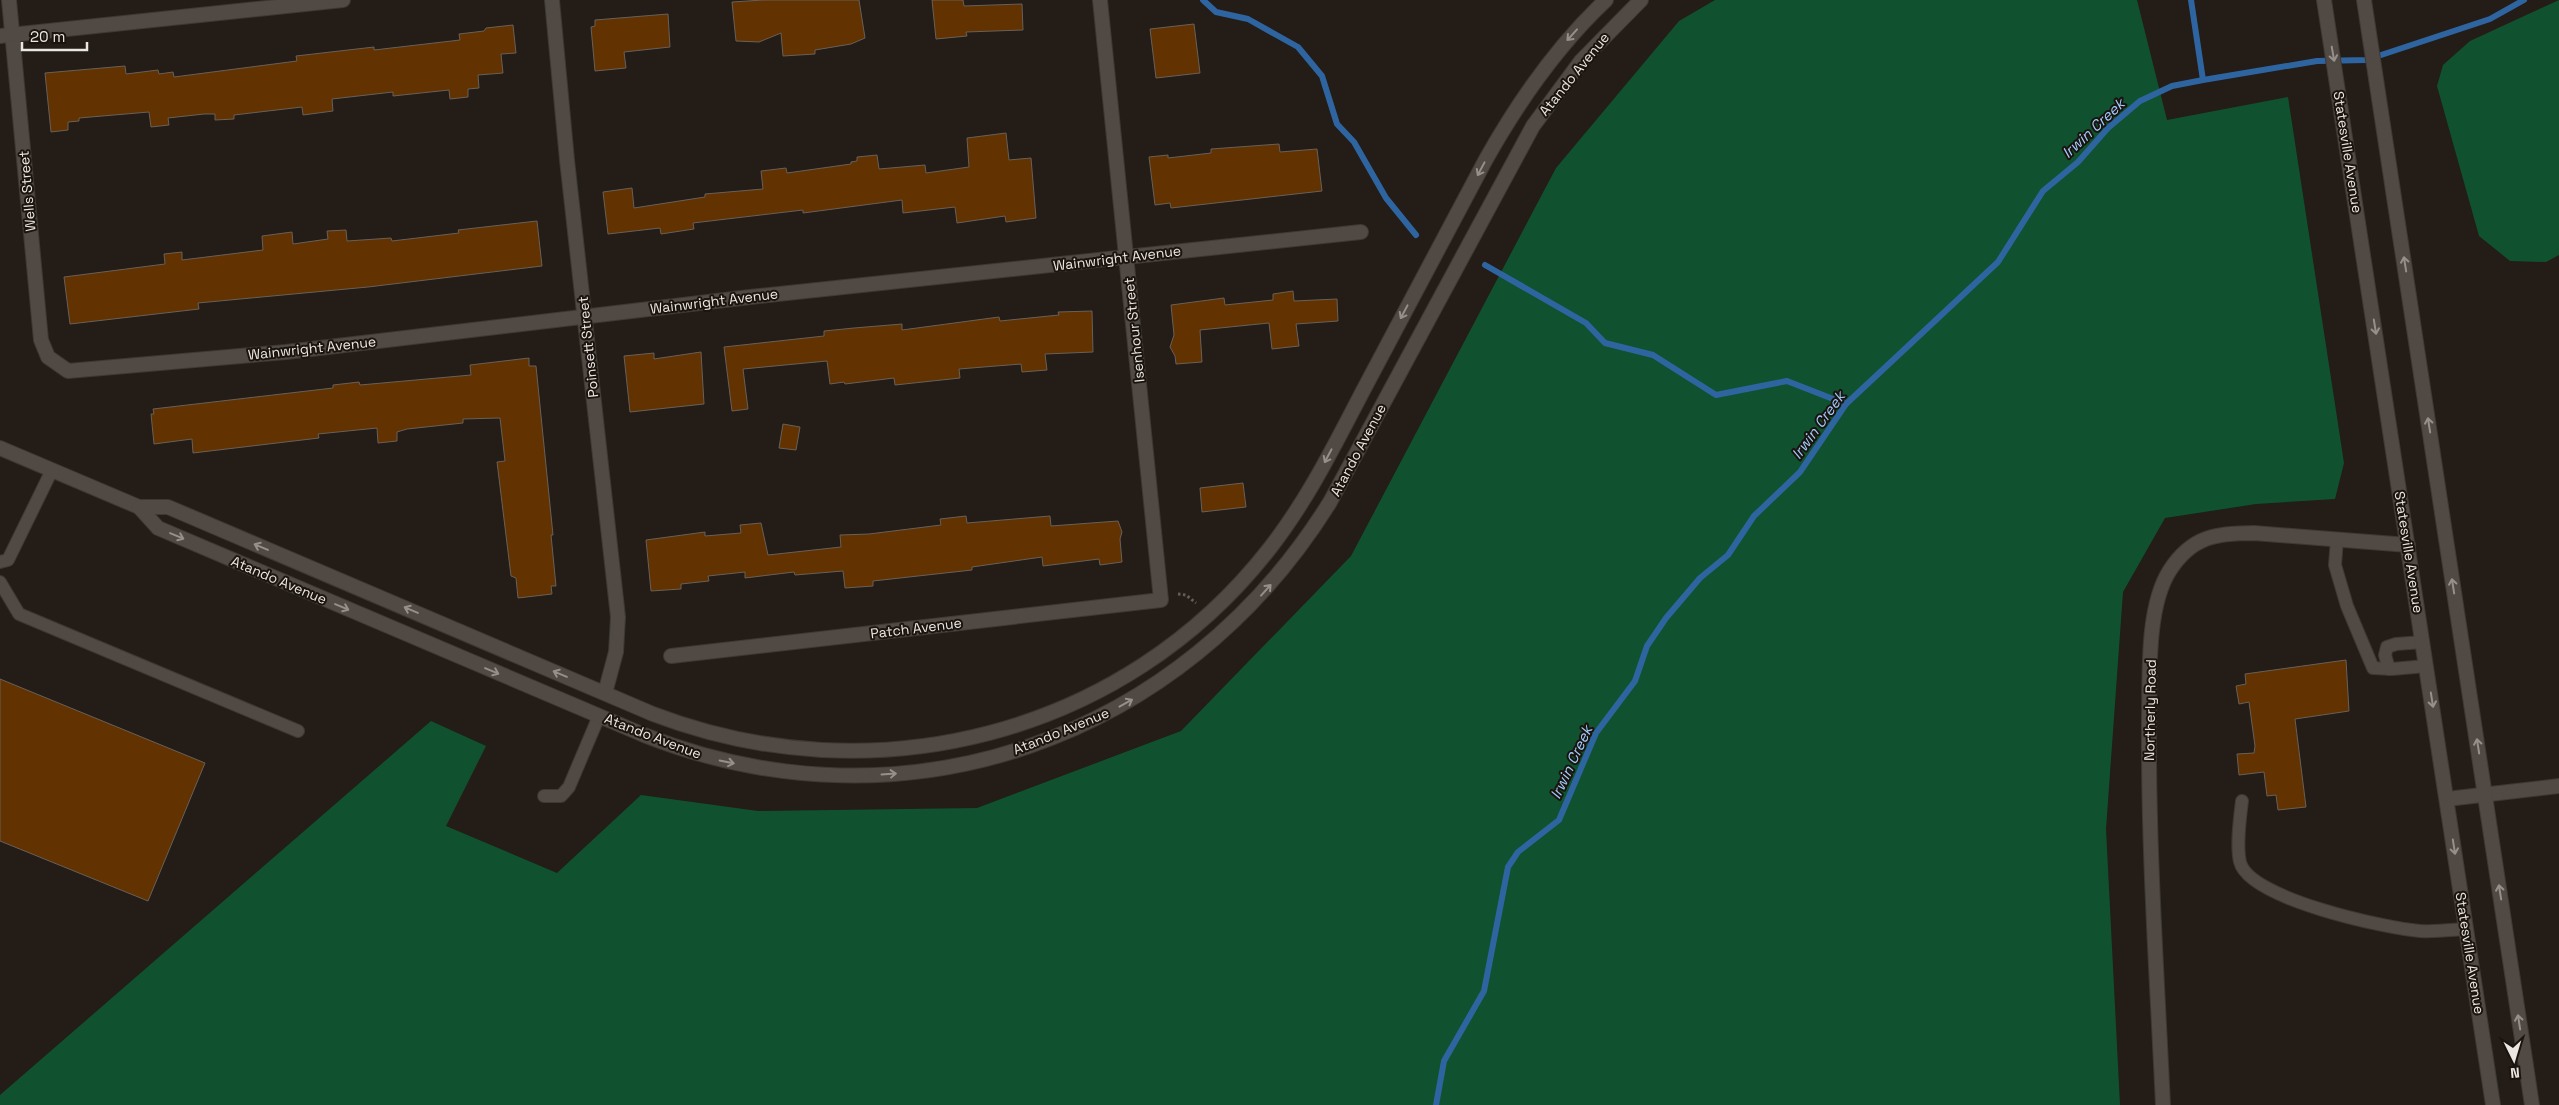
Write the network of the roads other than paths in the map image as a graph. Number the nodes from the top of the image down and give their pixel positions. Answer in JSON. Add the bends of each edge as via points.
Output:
{"nodes":[{"id":1,"x":9,"y":0,"type":"edge"},
{"id":2,"x":343,"y":0,"type":"edge"},
{"id":3,"x":552,"y":0,"type":"edge"},
{"id":4,"x":1100,"y":0,"type":"edge"},
{"id":5,"x":1606,"y":0,"type":"edge"},
{"id":6,"x":1641,"y":0,"type":"edge"},
{"id":7,"x":2364,"y":0,"type":"edge"},
{"id":8,"x":2324,"y":3,"type":"edge"},
{"id":9,"x":6,"y":35,"type":"edge"},
{"id":10,"x":1361,"y":232,"type":"dead end"},
{"id":11,"x":1127,"y":258,"type":"junction"},
{"id":12,"x":584,"y":316,"type":"junction"},
{"id":13,"x":68,"y":371,"type":"joint"},
{"id":14,"x":0,"y":448,"type":"edge"},
{"id":15,"x":52,"y":470,"type":"junction"},
{"id":16,"x":139,"y":507,"type":"junction"},
{"id":17,"x":2337,"y":539,"type":"junction"},
{"id":18,"x":2408,"y":545,"type":"junction"},
{"id":19,"x":0,"y":562,"type":"edge"},
{"id":20,"x":0,"y":582,"type":"edge"},
{"id":21,"x":1161,"y":600,"type":"joint"},
{"id":22,"x":2423,"y":642,"type":"junction"},
{"id":23,"x":671,"y":656,"type":"dead end"},
{"id":24,"x":2426,"y":666,"type":"junction"},
{"id":25,"x":2389,"y":669,"type":"junction"},
{"id":26,"x":605,"y":693,"type":"junction"},
{"id":27,"x":599,"y":716,"type":"junction"},
{"id":28,"x":298,"y":731,"type":"dead end"},
{"id":29,"x":2559,"y":786,"type":"edge"},
{"id":30,"x":2485,"y":794,"type":"junction"},
{"id":31,"x":544,"y":796,"type":"dead end"},
{"id":32,"x":2447,"y":799,"type":"junction"},
{"id":33,"x":2242,"y":801,"type":"dead end"},
{"id":34,"x":2466,"y":929,"type":"junction"},
{"id":35,"x":2162,"y":1105,"type":"edge"},
{"id":36,"x":2493,"y":1105,"type":"edge"},
{"id":37,"x":2532,"y":1105,"type":"edge"}],
"edges":[{"from":1,"to":9,"type":"main road","name":"Wells Street"},
{"from":2,"to":9,"type":"main road"},
{"from":3,"to":12,"type":"main road","name":"Poinsett Street"},
{"from":4,"to":11,"type":"main road","name":"Isenhour Street"},
{"from":5,"to":26,"type":"main road","name":"Atando Avenue","one_way":true,"via":[[1545,67],[1503,129],[1321,470],[1283,531],[1219,604],[1144,664],[1081,700],[1019,724],[940,744],[865,752],[782,748],[731,738],[679,724]]},
{"from":27,"to":6,"type":"main road","name":"Atando Avenue","one_way":true,"via":[[671,746],[726,762],[808,774],[893,774],[974,762],[1050,739],[1114,710],[1178,670],[1253,604],[1302,544],[1342,481],[1533,126],[1581,61]]},
{"from":30,"to":7,"type":"main road","one_way":true},
{"from":8,"to":18,"type":"main road","name":"Statesville Avenue","one_way":true},
{"from":9,"to":13,"type":"main road","name":"Wells Street","via":[[41,340],[48,357]]},
{"from":10,"to":11,"type":"main road","name":"Wainwright Avenue","via":[[1239,243]]},
{"from":11,"to":12,"type":"main road","name":"Wainwright Avenue"},
{"from":11,"to":21,"type":"main road","name":"Isenhour Street"},
{"from":12,"to":13,"type":"main road","name":"Wainwright Avenue","via":[[286,352]]},
{"from":12,"to":26,"type":"main road","name":"Poinsett Street","via":[[618,617],[616,652]]},
{"from":14,"to":15,"type":"main road","name":"Atando Avenue"},
{"from":15,"to":16,"type":"main road","name":"Atando Avenue"},
{"from":15,"to":19,"type":"lane","via":[[8,560]]},
{"from":26,"to":16,"type":"main road","name":"Atando Avenue","one_way":true,"via":[[168,507]]},
{"from":16,"to":27,"type":"main road","name":"Atando Avenue","one_way":true,"via":[[158,528]]},
{"from":17,"to":18,"type":"main road","name":"Northerly Road"},
{"from":17,"to":25,"type":"lane","via":[[2335,565],[2347,606],[2373,668]]},
{"from":17,"to":35,"type":"main road","name":"Northerly Road","via":[[2254,533],[2209,536],[2178,559],[2168,572],[2158,598],[2151,650],[2149,761]]},
{"from":18,"to":22,"type":"main road","name":"Statesville Avenue"},
{"from":20,"to":28,"type":"lane","via":[[20,614]]},
{"from":21,"to":23,"type":"main road","name":"Patch Avenue"},
{"from":22,"to":24,"type":"main road","name":"Statesville Avenue"},
{"from":22,"to":25,"type":"lane","via":[[2387,648],[2385,655]]},
{"from":24,"to":25,"type":"lane"},
{"from":24,"to":32,"type":"main road","name":"Statesville Avenue","one_way":true},
{"from":27,"to":31,"type":"lane","via":[[569,787],[561,796]]},
{"from":29,"to":30,"type":"main road"},
{"from":30,"to":32,"type":"main road"},
{"from":37,"to":30,"type":"main road","one_way":true},
{"from":32,"to":34,"type":"main road","name":"Statesville Avenue","one_way":true},
{"from":33,"to":34,"type":"lane","via":[[2240,863],[2253,881],[2343,918],[2420,931]]},
{"from":34,"to":36,"type":"main road","name":"Statesville Avenue"}]}
